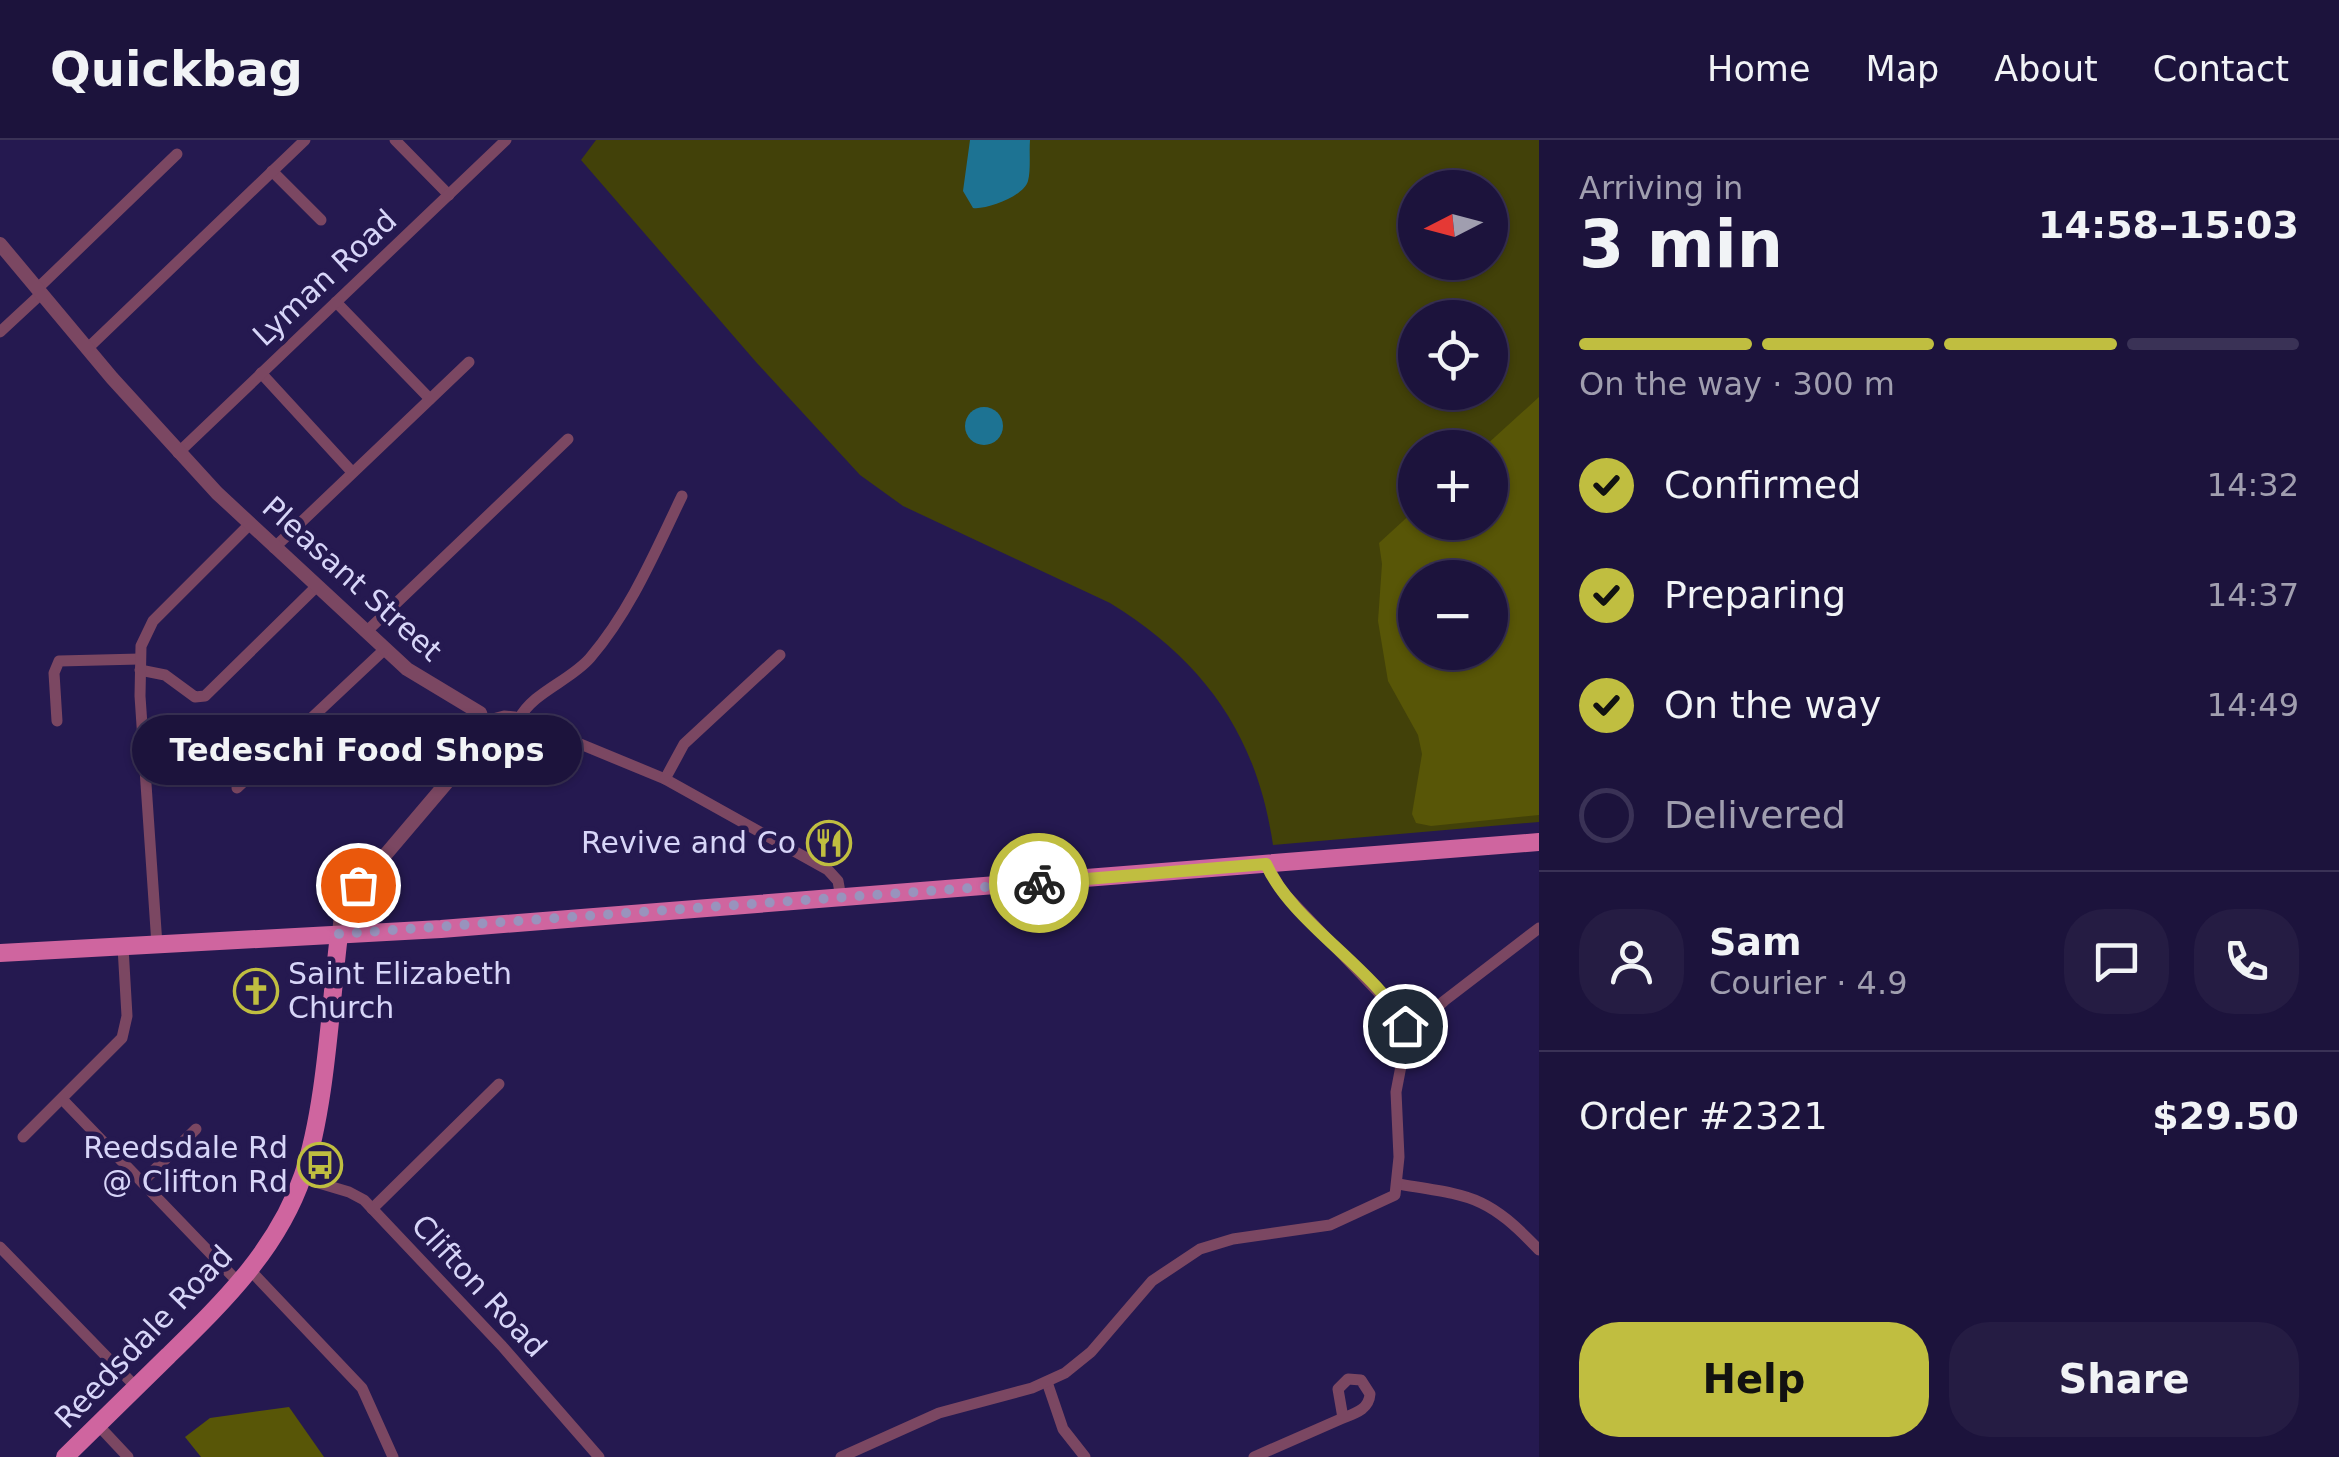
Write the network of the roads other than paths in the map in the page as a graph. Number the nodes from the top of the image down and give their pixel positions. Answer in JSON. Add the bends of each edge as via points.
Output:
{"nodes":[{"id":1,"x":305,"y":140,"type":"edge"},
{"id":2,"x":395,"y":140,"type":"edge"},
{"id":3,"x":506,"y":140,"type":"edge"},
{"id":4,"x":177,"y":154,"type":"dead end"},
{"id":5,"x":272,"y":171,"type":"junction"},
{"id":6,"x":449,"y":195,"type":"junction"},
{"id":7,"x":321,"y":220,"type":"dead end"},
{"id":8,"x":0,"y":244,"type":"edge"},
{"id":9,"x":40,"y":291,"type":"junction"},
{"id":10,"x":336,"y":302,"type":"junction"},
{"id":11,"x":0,"y":332,"type":"edge"},
{"id":12,"x":88,"y":348,"type":"junction"},
{"id":13,"x":469,"y":362,"type":"dead end"},
{"id":14,"x":262,"y":373,"type":"junction"},
{"id":15,"x":430,"y":399,"type":"junction"},
{"id":16,"x":568,"y":439,"type":"dead end"},
{"id":17,"x":178,"y":454,"type":"junction"},
{"id":18,"x":352,"y":472,"type":"junction"},
{"id":19,"x":682,"y":496,"type":"dead end"},
{"id":20,"x":250,"y":525,"type":"junction"},
{"id":21,"x":274,"y":548,"type":"junction"},
{"id":22,"x":316,"y":587,"type":"junction"},
{"id":23,"x":366,"y":632,"type":"junction"},
{"id":24,"x":385,"y":649,"type":"junction"},
{"id":25,"x":780,"y":655,"type":"dead end"},
{"id":26,"x":140,"y":665,"type":"junction"},
{"id":27,"x":520,"y":719,"type":"junction"},
{"id":28,"x":57,"y":721,"type":"dead end"},
{"id":29,"x":485,"y":721,"type":"junction"},
{"id":30,"x":665,"y":778,"type":"junction"},
{"id":31,"x":237,"y":788,"type":"dead end"},
{"id":32,"x":1539,"y":842,"type":"edge"},
{"id":33,"x":1266,"y":864,"type":"junction"},
{"id":34,"x":841,"y":898,"type":"junction"},
{"id":35,"x":1539,"y":928,"type":"edge"},
{"id":36,"x":339,"y":934,"type":"junction"},
{"id":37,"x":158,"y":945,"type":"junction"},
{"id":38,"x":123,"y":946,"type":"junction"},
{"id":39,"x":0,"y":953,"type":"edge"},
{"id":40,"x":1406,"y":1030,"type":"junction"},
{"id":41,"x":499,"y":1084,"type":"dead end"},
{"id":42,"x":62,"y":1099,"type":"junction"},
{"id":43,"x":196,"y":1129,"type":"dead end"},
{"id":44,"x":23,"y":1136,"type":"dead end"},
{"id":45,"x":302,"y":1178,"type":"junction"},
{"id":46,"x":142,"y":1182,"type":"junction"},
{"id":47,"x":1398,"y":1184,"type":"junction"},
{"id":48,"x":372,"y":1208,"type":"junction"},
{"id":49,"x":0,"y":1248,"type":"edge"},
{"id":50,"x":1539,"y":1250,"type":"edge"},
{"id":51,"x":245,"y":1277,"type":"junction"},
{"id":52,"x":1047,"y":1382,"type":"junction"},
{"id":53,"x":136,"y":1387,"type":"junction"},
{"id":54,"x":1343,"y":1418,"type":"junction"},
{"id":55,"x":98,"y":1425,"type":"junction"},
{"id":56,"x":860,"y":1453,"type":"edge"},
{"id":57,"x":65,"y":1457,"type":"edge"},
{"id":58,"x":128,"y":1457,"type":"edge"},
{"id":59,"x":393,"y":1457,"type":"edge"},
{"id":60,"x":599,"y":1457,"type":"edge"},
{"id":61,"x":841,"y":1457,"type":"edge"},
{"id":62,"x":1084,"y":1457,"type":"edge"},
{"id":63,"x":1254,"y":1457,"type":"edge"}],
"edges":[{"from":1,"to":5,"type":"street"},
{"from":2,"to":6,"type":"street"},
{"from":3,"to":6,"type":"street","name":"Lyman Road"},
{"from":4,"to":9,"type":"street"},
{"from":5,"to":7,"type":"street"},
{"from":5,"to":12,"type":"street"},
{"from":6,"to":10,"type":"street","name":"Lyman Road"},
{"from":8,"to":9,"type":"street","name":"Pleasant Street"},
{"from":9,"to":11,"type":"street"},
{"from":9,"to":12,"type":"street","name":"Pleasant Street"},
{"from":10,"to":14,"type":"street","name":"Lyman Road"},
{"from":10,"to":15,"type":"street"},
{"from":12,"to":17,"type":"street","name":"Pleasant Street"},
{"from":13,"to":15,"type":"street"},
{"from":14,"to":17,"type":"street","name":"Lyman Road"},
{"from":14,"to":18,"type":"street"},
{"from":15,"to":18,"type":"street"},
{"from":16,"to":23,"type":"street"},
{"from":17,"to":20,"type":"street","name":"Pleasant Street"},
{"from":18,"to":21,"type":"street"},
{"from":19,"to":27,"type":"street","via":[[614,628],[581,667]]},
{"from":20,"to":21,"type":"street","name":"Pleasant Street"},
{"from":20,"to":26,"type":"street","via":[[152,621]]},
{"from":21,"to":22,"type":"street","name":"Pleasant Street"},
{"from":22,"to":23,"type":"street","name":"Pleasant Street"},
{"from":22,"to":26,"type":"street","via":[[205,696],[192,696]]},
{"from":23,"to":24,"type":"street","name":"Pleasant Street"},
{"from":24,"to":29,"type":"street","name":"Pleasant Street"},
{"from":24,"to":31,"type":"street"},
{"from":25,"to":30,"type":"street","via":[[684,744]]},
{"from":26,"to":28,"type":"street","via":[[59,660]]},
{"from":26,"to":37,"type":"street"},
{"from":27,"to":29,"type":"street"},
{"from":27,"to":30,"type":"street"},
{"from":29,"to":36,"type":"street","name":"Reedsdale Road","via":[[477,747],[347,900]]},
{"from":30,"to":34,"type":"street","via":[[828,870]]},
{"from":32,"to":33,"type":"main road"},
{"from":33,"to":34,"type":"main road"},
{"from":33,"to":40,"type":"street","via":[[1278,886]]},
{"from":34,"to":36,"type":"main road"},
{"from":35,"to":40,"type":"street"},
{"from":36,"to":37,"type":"main road"},
{"from":36,"to":45,"type":"main road","name":"Reedsdale Road","via":[[315,1126]]},
{"from":37,"to":38,"type":"main road"},
{"from":38,"to":39,"type":"main road"},
{"from":38,"to":42,"type":"street","via":[[122,1038]]},
{"from":40,"to":47,"type":"street","via":[[1396,1092]]},
{"from":41,"to":48,"type":"street"},
{"from":42,"to":44,"type":"street"},
{"from":42,"to":46,"type":"street"},
{"from":43,"to":46,"type":"street"},
{"from":45,"to":48,"type":"street","name":"Clifton Road","via":[[354,1194]]},
{"from":45,"to":51,"type":"main road","name":"Reedsdale Road","via":[[275,1236]]},
{"from":46,"to":51,"type":"street"},
{"from":47,"to":50,"type":"street","via":[[1485,1203]]},
{"from":47,"to":52,"type":"street","via":[[1330,1225],[1226,1240],[1193,1252],[1152,1280],[1082,1361]]},
{"from":48,"to":60,"type":"street","name":"Clifton Road"},
{"from":49,"to":53,"type":"street"},
{"from":51,"to":53,"type":"main road","name":"Reedsdale Road"},
{"from":51,"to":59,"type":"street","via":[[362,1388]]},
{"from":52,"to":56,"type":"street","via":[[947,1410]]},
{"from":52,"to":62,"type":"street","via":[[1062,1429]]},
{"from":53,"to":55,"type":"main road","name":"Reedsdale Road"},
{"from":54,"to":54,"type":"street","via":[[1370,1399],[1359,1379],[1345,1380],[1337,1394]]},
{"from":54,"to":63,"type":"street"},
{"from":55,"to":57,"type":"main road","name":"Reedsdale Road"},
{"from":55,"to":58,"type":"street"},
{"from":56,"to":61,"type":"street"}]}
